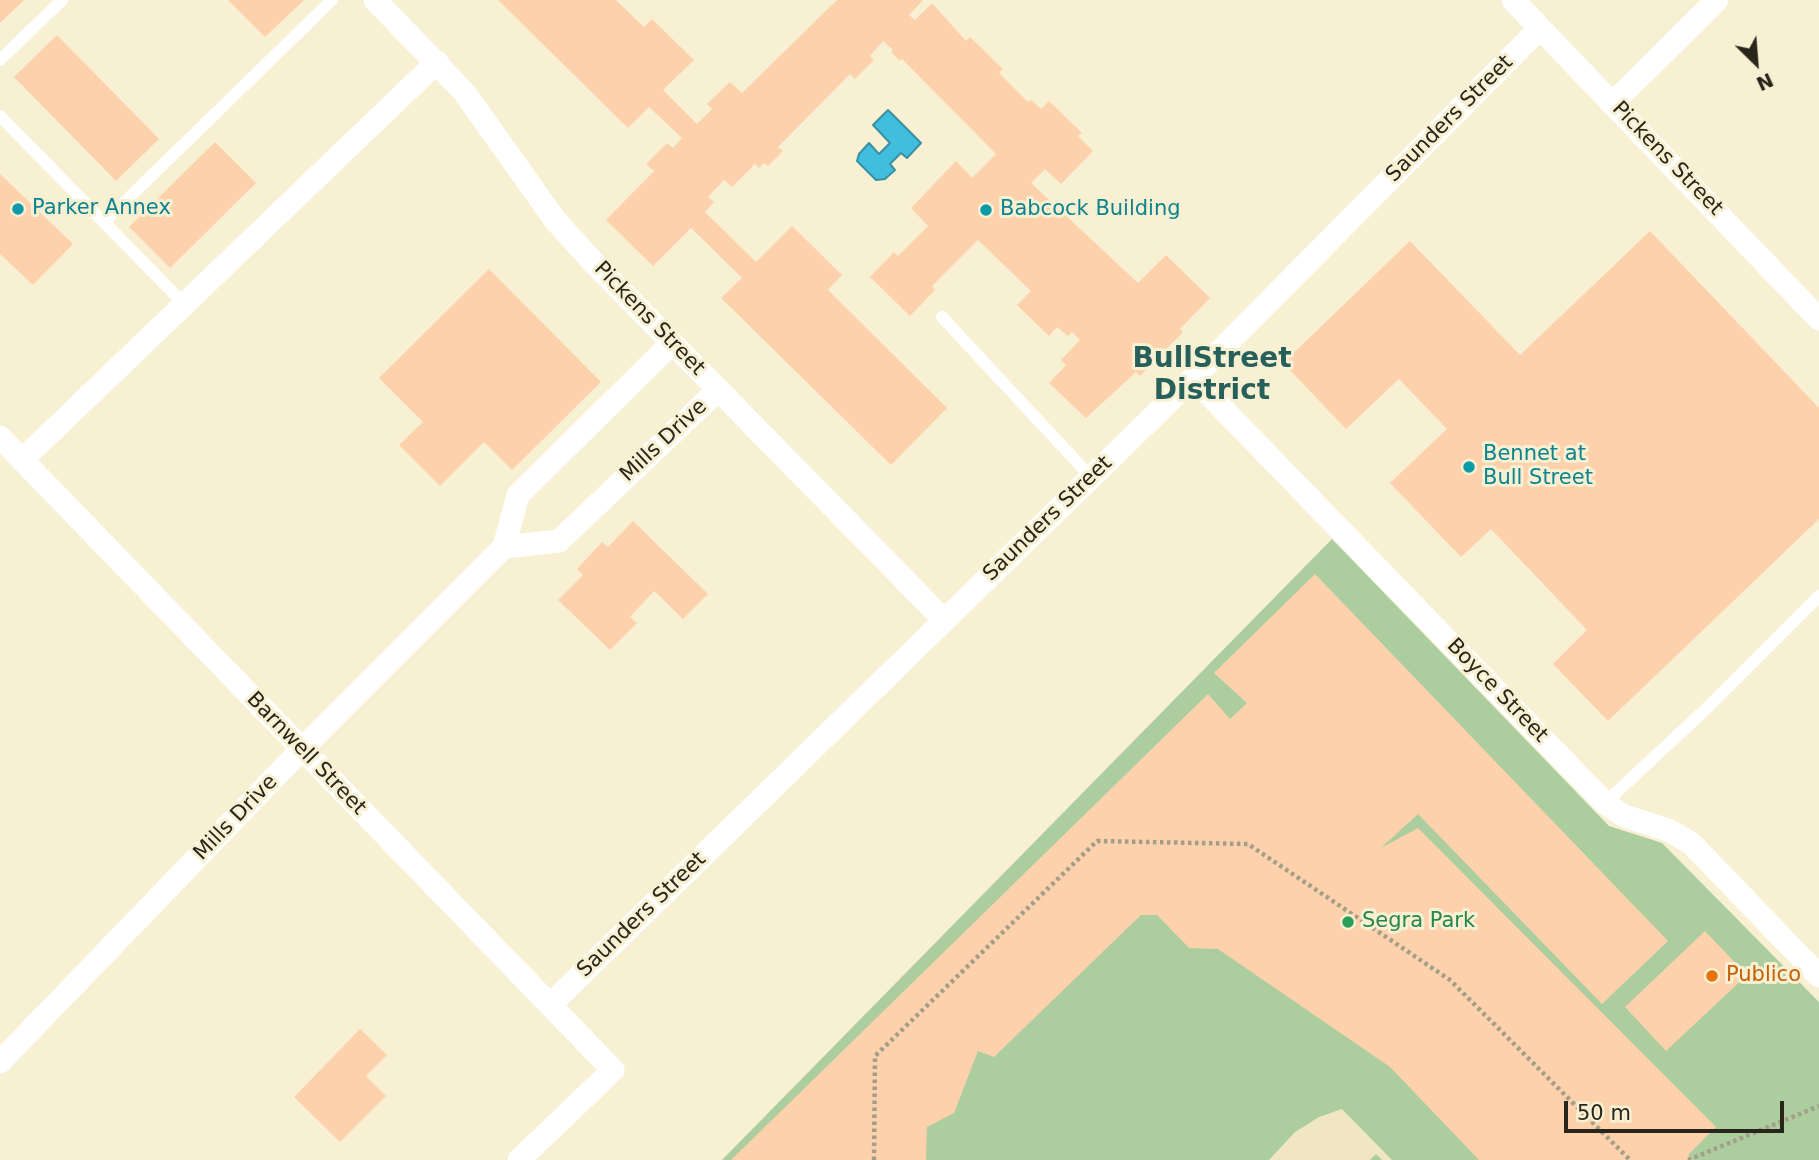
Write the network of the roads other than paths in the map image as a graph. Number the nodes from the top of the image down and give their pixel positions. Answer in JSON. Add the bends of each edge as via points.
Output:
{"nodes":[{"id":1,"x":62,"y":0,"type":"edge"},
{"id":2,"x":332,"y":0,"type":"edge"},
{"id":3,"x":375,"y":0,"type":"edge"},
{"id":4,"x":1513,"y":0,"type":"edge"},
{"id":5,"x":1717,"y":0,"type":"edge"},
{"id":6,"x":1540,"y":28,"type":"junction"},
{"id":7,"x":0,"y":60,"type":"edge"},
{"id":8,"x":437,"y":62,"type":"junction"},
{"id":9,"x":1613,"y":103,"type":"junction"},
{"id":10,"x":0,"y":116,"type":"edge"},
{"id":11,"x":104,"y":222,"type":"junction"},
{"id":12,"x":184,"y":304,"type":"junction"},
{"id":13,"x":942,"y":317,"type":"dead end"},
{"id":14,"x":1819,"y":319,"type":"edge"},
{"id":15,"x":672,"y":343,"type":"junction"},
{"id":16,"x":1193,"y":378,"type":"junction"},
{"id":17,"x":718,"y":390,"type":"junction"},
{"id":18,"x":0,"y":437,"type":"edge"},
{"id":19,"x":22,"y":460,"type":"junction"},
{"id":20,"x":1091,"y":477,"type":"junction"},
{"id":21,"x":504,"y":547,"type":"junction"},
{"id":22,"x":1819,"y":596,"type":"edge"},
{"id":23,"x":944,"y":620,"type":"junction"},
{"id":24,"x":301,"y":750,"type":"junction"},
{"id":25,"x":1605,"y":803,"type":"junction"},
{"id":26,"x":1819,"y":976,"type":"edge"},
{"id":27,"x":550,"y":1005,"type":"junction"},
{"id":28,"x":0,"y":1062,"type":"edge"},
{"id":29,"x":519,"y":1160,"type":"edge"}],
"edges":[{"from":1,"to":7,"type":"lane"},
{"from":2,"to":11,"type":"lane"},
{"from":3,"to":8,"type":"street","name":"Pickens Street"},
{"from":4,"to":6,"type":"street","name":"Pickens Street"},
{"from":5,"to":9,"type":"street"},
{"from":6,"to":9,"type":"street","name":"Pickens Street"},
{"from":6,"to":16,"type":"street","name":"Saunders Street"},
{"from":8,"to":12,"type":"street"},
{"from":8,"to":15,"type":"street","name":"Pickens Street","via":[[490,126],[555,220]]},
{"from":9,"to":14,"type":"street","name":"Pickens Street"},
{"from":10,"to":11,"type":"lane"},
{"from":11,"to":12,"type":"lane"},
{"from":12,"to":19,"type":"street"},
{"from":13,"to":20,"type":"lane"},
{"from":15,"to":17,"type":"street","name":"Pickens Street"},
{"from":15,"to":21,"type":"street","name":"Mills Drive","via":[[518,495]]},
{"from":16,"to":20,"type":"street","name":"Saunders Street"},
{"from":16,"to":25,"type":"street","name":"Boyce Street"},
{"from":17,"to":21,"type":"street","name":"Mills Drive","via":[[559,541]]},
{"from":17,"to":23,"type":"street","name":"Pickens Street"},
{"from":18,"to":19,"type":"street","name":"Barnwell Street"},
{"from":19,"to":24,"type":"street","name":"Barnwell Street"},
{"from":20,"to":23,"type":"street","name":"Saunders Street"},
{"from":21,"to":24,"type":"street","name":"Mills Drive"},
{"from":22,"to":25,"type":"lane"},
{"from":23,"to":27,"type":"street","name":"Saunders Street"},
{"from":24,"to":27,"type":"street","name":"Barnwell Street"},
{"from":24,"to":28,"type":"street","name":"Mills Drive"},
{"from":25,"to":26,"type":"street","name":"Boyce Street","via":[[1624,816],[1691,843]]},
{"from":27,"to":29,"type":"street","name":"Barnwell Street","via":[[613,1070]]}]}
